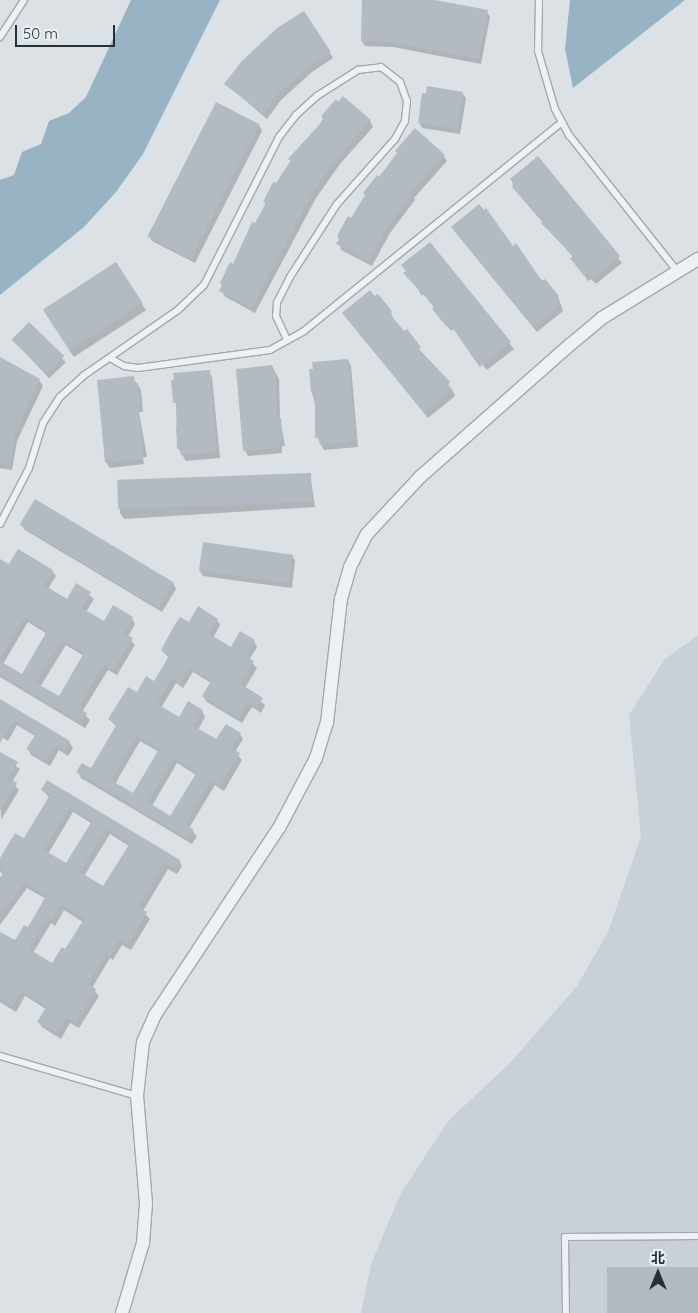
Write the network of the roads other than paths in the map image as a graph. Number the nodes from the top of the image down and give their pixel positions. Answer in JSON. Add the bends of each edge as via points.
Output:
{"nodes":[{"id":1,"x":24,"y":0,"type":"edge"},
{"id":2,"x":539,"y":0,"type":"edge"},
{"id":3,"x":0,"y":37,"type":"edge"},
{"id":4,"x":562,"y":122,"type":"junction"},
{"id":5,"x":698,"y":259,"type":"edge"},
{"id":6,"x":678,"y":272,"type":"junction"},
{"id":7,"x":287,"y":340,"type":"junction"},
{"id":8,"x":110,"y":358,"type":"junction"},
{"id":9,"x":0,"y":524,"type":"edge"},
{"id":10,"x":0,"y":1056,"type":"edge"},
{"id":11,"x":137,"y":1096,"type":"junction"},
{"id":12,"x":698,"y":1236,"type":"edge"},
{"id":13,"x":122,"y":1313,"type":"edge"},
{"id":14,"x":566,"y":1313,"type":"edge"}],
"edges":[{"from":1,"to":3,"type":"lane"},
{"from":2,"to":4,"type":"lane","via":[[538,51],[544,81]]},
{"from":4,"to":6,"type":"lane"},
{"from":4,"to":7,"type":"lane","via":[[304,331]]},
{"from":5,"to":6,"type":"street"},
{"from":6,"to":11,"type":"street","via":[[602,318],[571,344],[413,484],[367,534],[350,567],[341,599],[326,723],[316,758],[279,828],[155,1015],[143,1042]]},
{"from":7,"to":8,"type":"lane","via":[[270,350],[138,368],[124,366]]},
{"from":7,"to":8,"type":"lane","via":[[276,316],[277,303],[290,277],[337,204],[395,139],[405,121],[407,101],[400,82],[381,67],[358,70],[317,96],[296,115],[280,138],[204,285],[178,310]]},
{"from":8,"to":9,"type":"lane","via":[[71,386],[50,410],[36,437],[29,468]]},
{"from":10,"to":11,"type":"lane"},
{"from":11,"to":13,"type":"street","via":[[146,1203],[137,1270]]},
{"from":12,"to":14,"type":"lane","via":[[565,1237]]}]}
